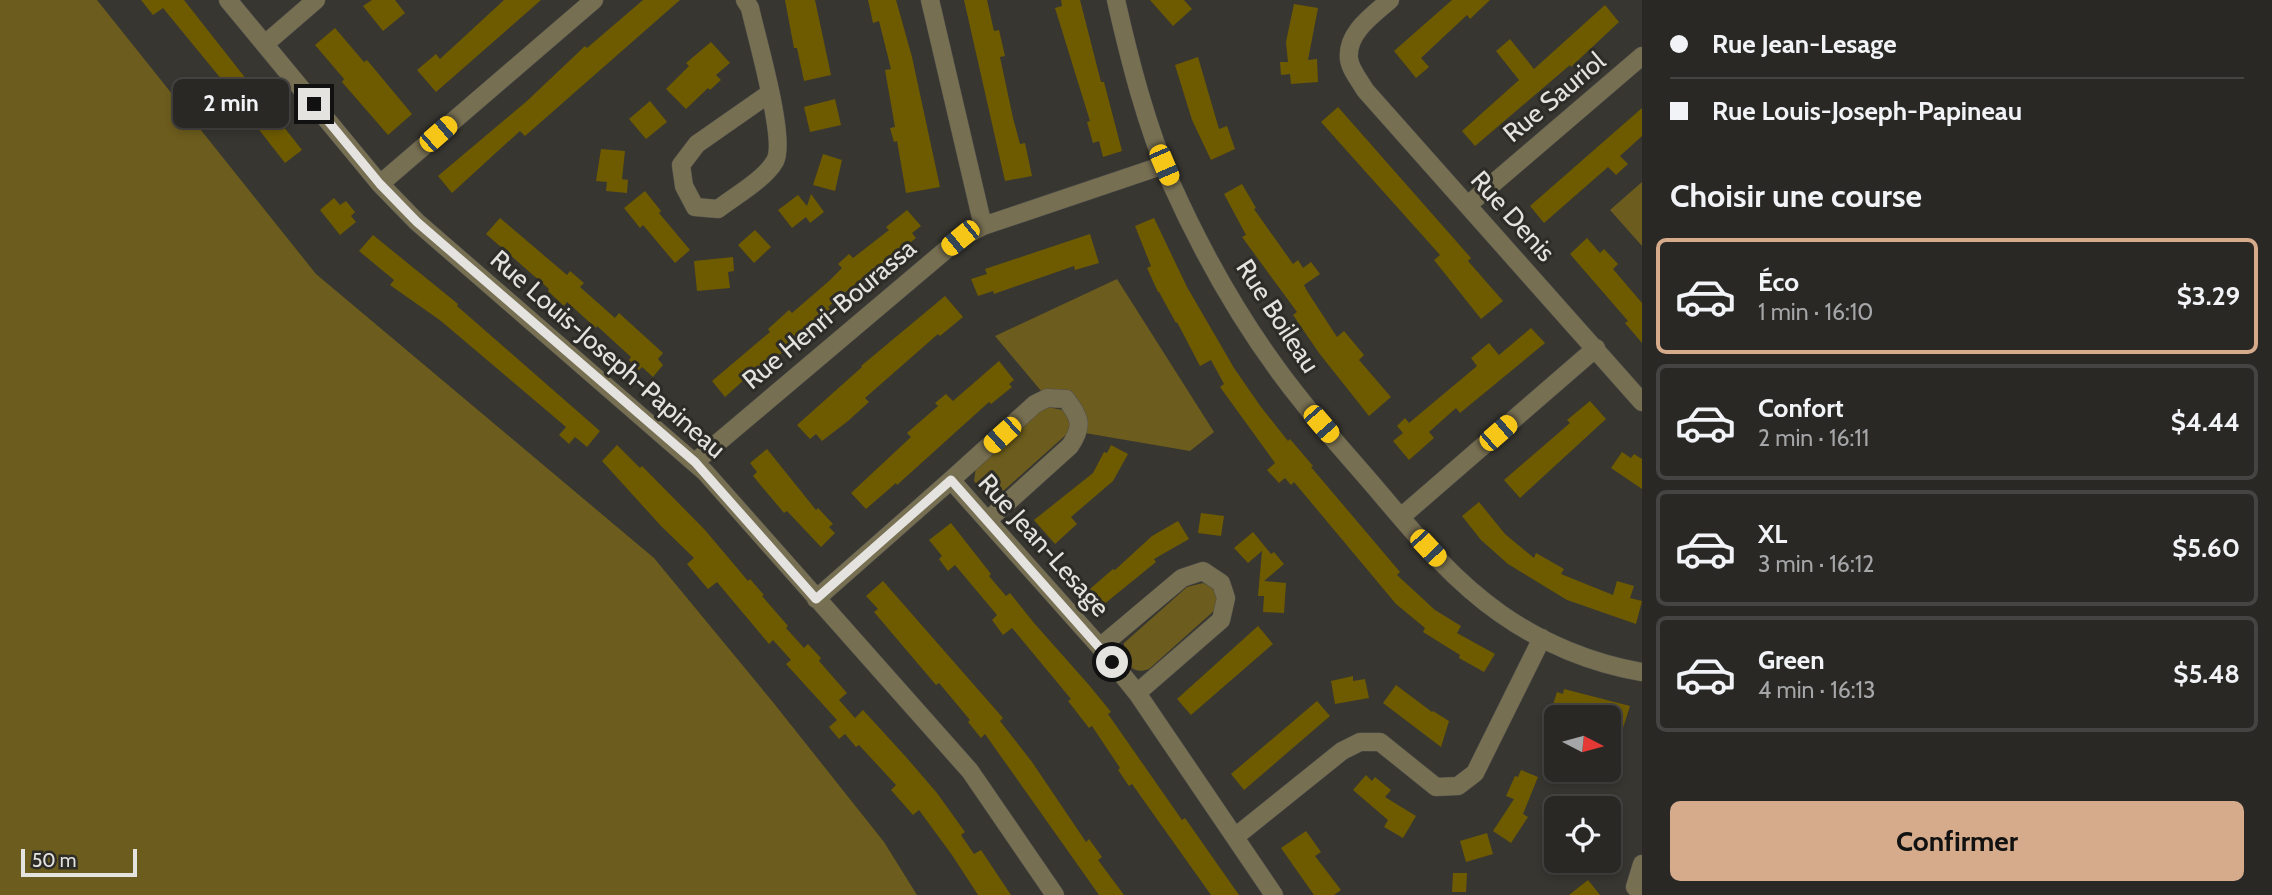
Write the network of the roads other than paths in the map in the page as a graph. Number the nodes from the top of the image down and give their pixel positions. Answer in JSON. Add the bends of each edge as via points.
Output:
{"nodes":[{"id":1,"x":229,"y":0,"type":"edge"},
{"id":2,"x":316,"y":0,"type":"edge"},
{"id":3,"x":594,"y":0,"type":"edge"},
{"id":4,"x":745,"y":0,"type":"edge"},
{"id":5,"x":930,"y":0,"type":"edge"},
{"id":6,"x":1116,"y":0,"type":"edge"},
{"id":7,"x":1390,"y":0,"type":"edge"},
{"id":8,"x":265,"y":44,"type":"junction"},
{"id":9,"x":1642,"y":56,"type":"edge"},
{"id":10,"x":770,"y":93,"type":"junction"},
{"id":11,"x":1164,"y":165,"type":"junction"},
{"id":12,"x":380,"y":184,"type":"junction"},
{"id":13,"x":1468,"y":205,"type":"junction"},
{"id":14,"x":983,"y":226,"type":"junction"},
{"id":15,"x":1595,"y":348,"type":"junction"},
{"id":16,"x":1642,"y":402,"type":"edge"},
{"id":17,"x":695,"y":462,"type":"junction"},
{"id":18,"x":951,"y":480,"type":"junction"},
{"id":19,"x":1401,"y":517,"type":"junction"},
{"id":20,"x":988,"y":520,"type":"junction"},
{"id":21,"x":816,"y":599,"type":"junction"},
{"id":22,"x":1542,"y":638,"type":"junction"},
{"id":23,"x":1100,"y":647,"type":"junction"},
{"id":24,"x":1642,"y":672,"type":"edge"},
{"id":25,"x":1137,"y":693,"type":"junction"},
{"id":26,"x":1235,"y":837,"type":"junction"},
{"id":27,"x":1642,"y":864,"type":"edge"},
{"id":28,"x":1642,"y":894,"type":"edge"},
{"id":29,"x":1055,"y":895,"type":"edge"},
{"id":30,"x":1274,"y":895,"type":"edge"}],
"edges":[{"from":1,"to":8,"type":"street","name":"Rue Louis-Joseph-Papineau"},
{"from":2,"to":8,"type":"street"},
{"from":3,"to":12,"type":"street"},
{"from":4,"to":10,"type":"street"},
{"from":5,"to":14,"type":"street"},
{"from":6,"to":11,"type":"street","name":"Rue Boileau","via":[[1133,73]]},
{"from":7,"to":13,"type":"street","name":"Rue Denis","via":[[1360,26],[1350,63],[1365,90]]},
{"from":8,"to":12,"type":"street","name":"Rue Louis-Joseph-Papineau"},
{"from":9,"to":13,"type":"street","name":"Rue Sauriol"},
{"from":10,"to":10,"type":"street","via":[[697,144],[681,165],[684,186],[695,206],[718,209],[776,160],[779,139]]},
{"from":11,"to":14,"type":"street","name":"Rue Henri-Bourassa"},
{"from":11,"to":19,"type":"street","name":"Rue Boileau","via":[[1228,292],[1258,340],[1304,404]]},
{"from":12,"to":17,"type":"street","name":"Rue Louis-Joseph-Papineau","via":[[417,222]]},
{"from":13,"to":15,"type":"street","name":"Rue Denis"},
{"from":14,"to":17,"type":"street","name":"Rue Henri-Bourassa","via":[[960,238]]},
{"from":15,"to":16,"type":"street","name":"Rue Denis"},
{"from":15,"to":19,"type":"street"},
{"from":17,"to":21,"type":"street","name":"Rue Louis-Joseph-Papineau"},
{"from":18,"to":20,"type":"street","name":"Rue Jean-Lesage"},
{"from":18,"to":20,"type":"street","via":[[1035,404],[1047,398],[1066,399],[1078,416],[1079,432],[1070,446]]},
{"from":18,"to":21,"type":"street","name":"Rue Jean-Lesage"},
{"from":19,"to":22,"type":"street","name":"Rue Boileau","via":[[1456,578]]},
{"from":20,"to":23,"type":"street","name":"Rue Jean-Lesage"},
{"from":21,"to":29,"type":"street","name":"Rue Louis-Joseph-Papineau","via":[[970,772]]},
{"from":22,"to":24,"type":"street","name":"Rue Boileau"},
{"from":22,"to":26,"type":"street","via":[[1475,773],[1458,786],[1436,788],[1380,742],[1360,742],[1342,751]]},
{"from":23,"to":25,"type":"street","name":"Rue Jean-Lesage"},
{"from":23,"to":25,"type":"street","via":[[1182,578],[1203,571],[1221,583],[1226,598],[1221,620]]},
{"from":25,"to":26,"type":"street","name":"Rue Jean-Lesage"},
{"from":26,"to":30,"type":"street","name":"Rue Jean-Lesage"},
{"from":27,"to":28,"type":"street","via":[[1635,887]]}]}
